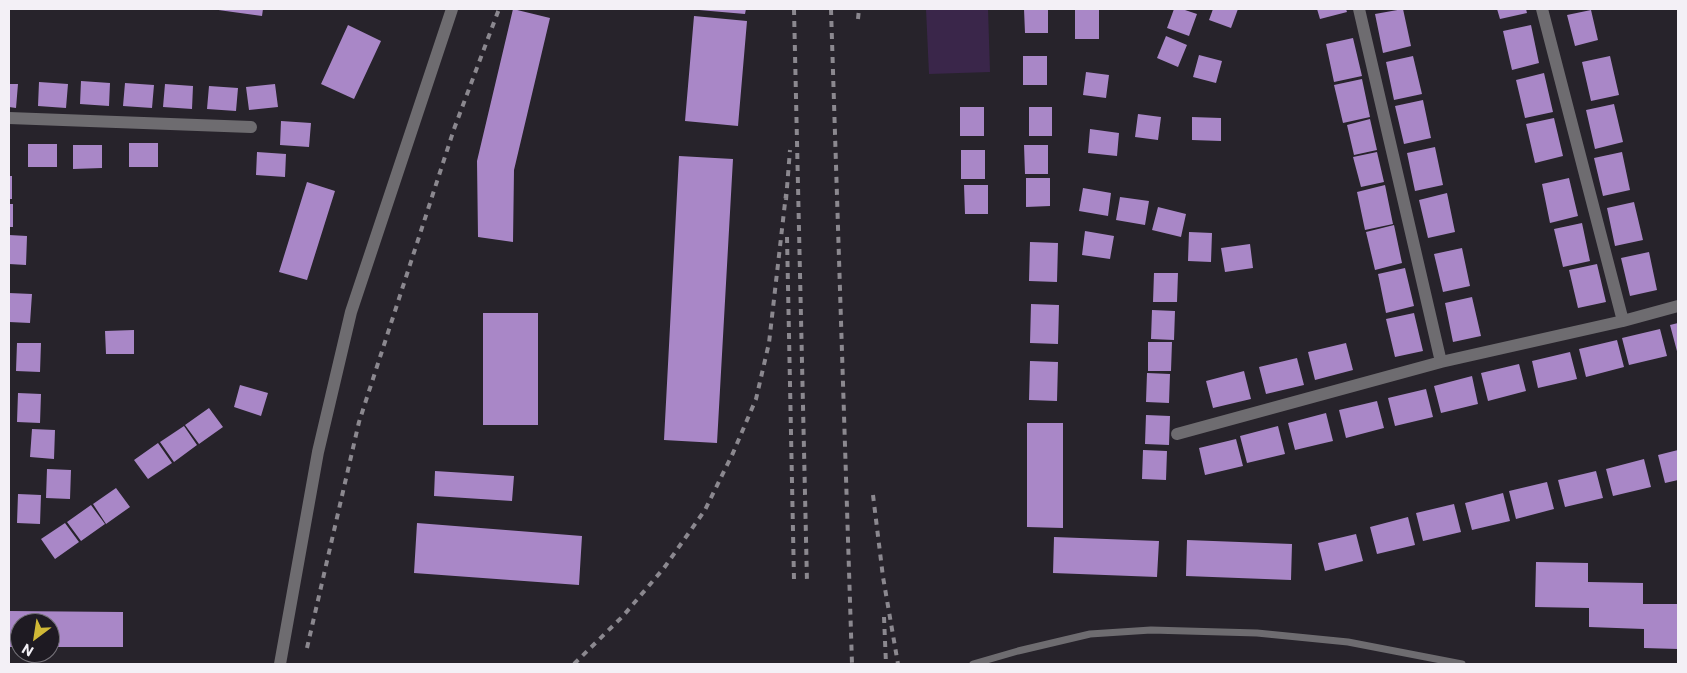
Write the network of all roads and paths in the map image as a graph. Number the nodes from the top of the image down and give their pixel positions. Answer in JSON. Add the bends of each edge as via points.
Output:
{"nodes":[{"id":1,"x":452,"y":9,"type":"edge"},
{"id":2,"x":1360,"y":9,"type":"edge"},
{"id":3,"x":1542,"y":9,"type":"edge"},
{"id":4,"x":9,"y":118,"type":"edge"},
{"id":5,"x":251,"y":127,"type":"dead end"},
{"id":6,"x":1678,"y":306,"type":"edge"},
{"id":7,"x":1623,"y":321,"type":"junction"},
{"id":8,"x":1441,"y":362,"type":"junction"},
{"id":9,"x":1177,"y":434,"type":"dead end"},
{"id":10,"x":280,"y":664,"type":"edge"},
{"id":11,"x":973,"y":664,"type":"edge"},
{"id":12,"x":1462,"y":664,"type":"edge"}],
"edges":[{"from":1,"to":10,"type":"street","via":[[352,312],[318,452]]},
{"from":2,"to":8,"type":"street"},
{"from":3,"to":7,"type":"street"},
{"from":4,"to":5,"type":"street"},
{"from":6,"to":7,"type":"street"},
{"from":7,"to":8,"type":"street"},
{"from":8,"to":9,"type":"street"},
{"from":11,"to":12,"type":"lane","via":[[1090,634],[1151,630],[1257,633],[1348,642]]}]}
